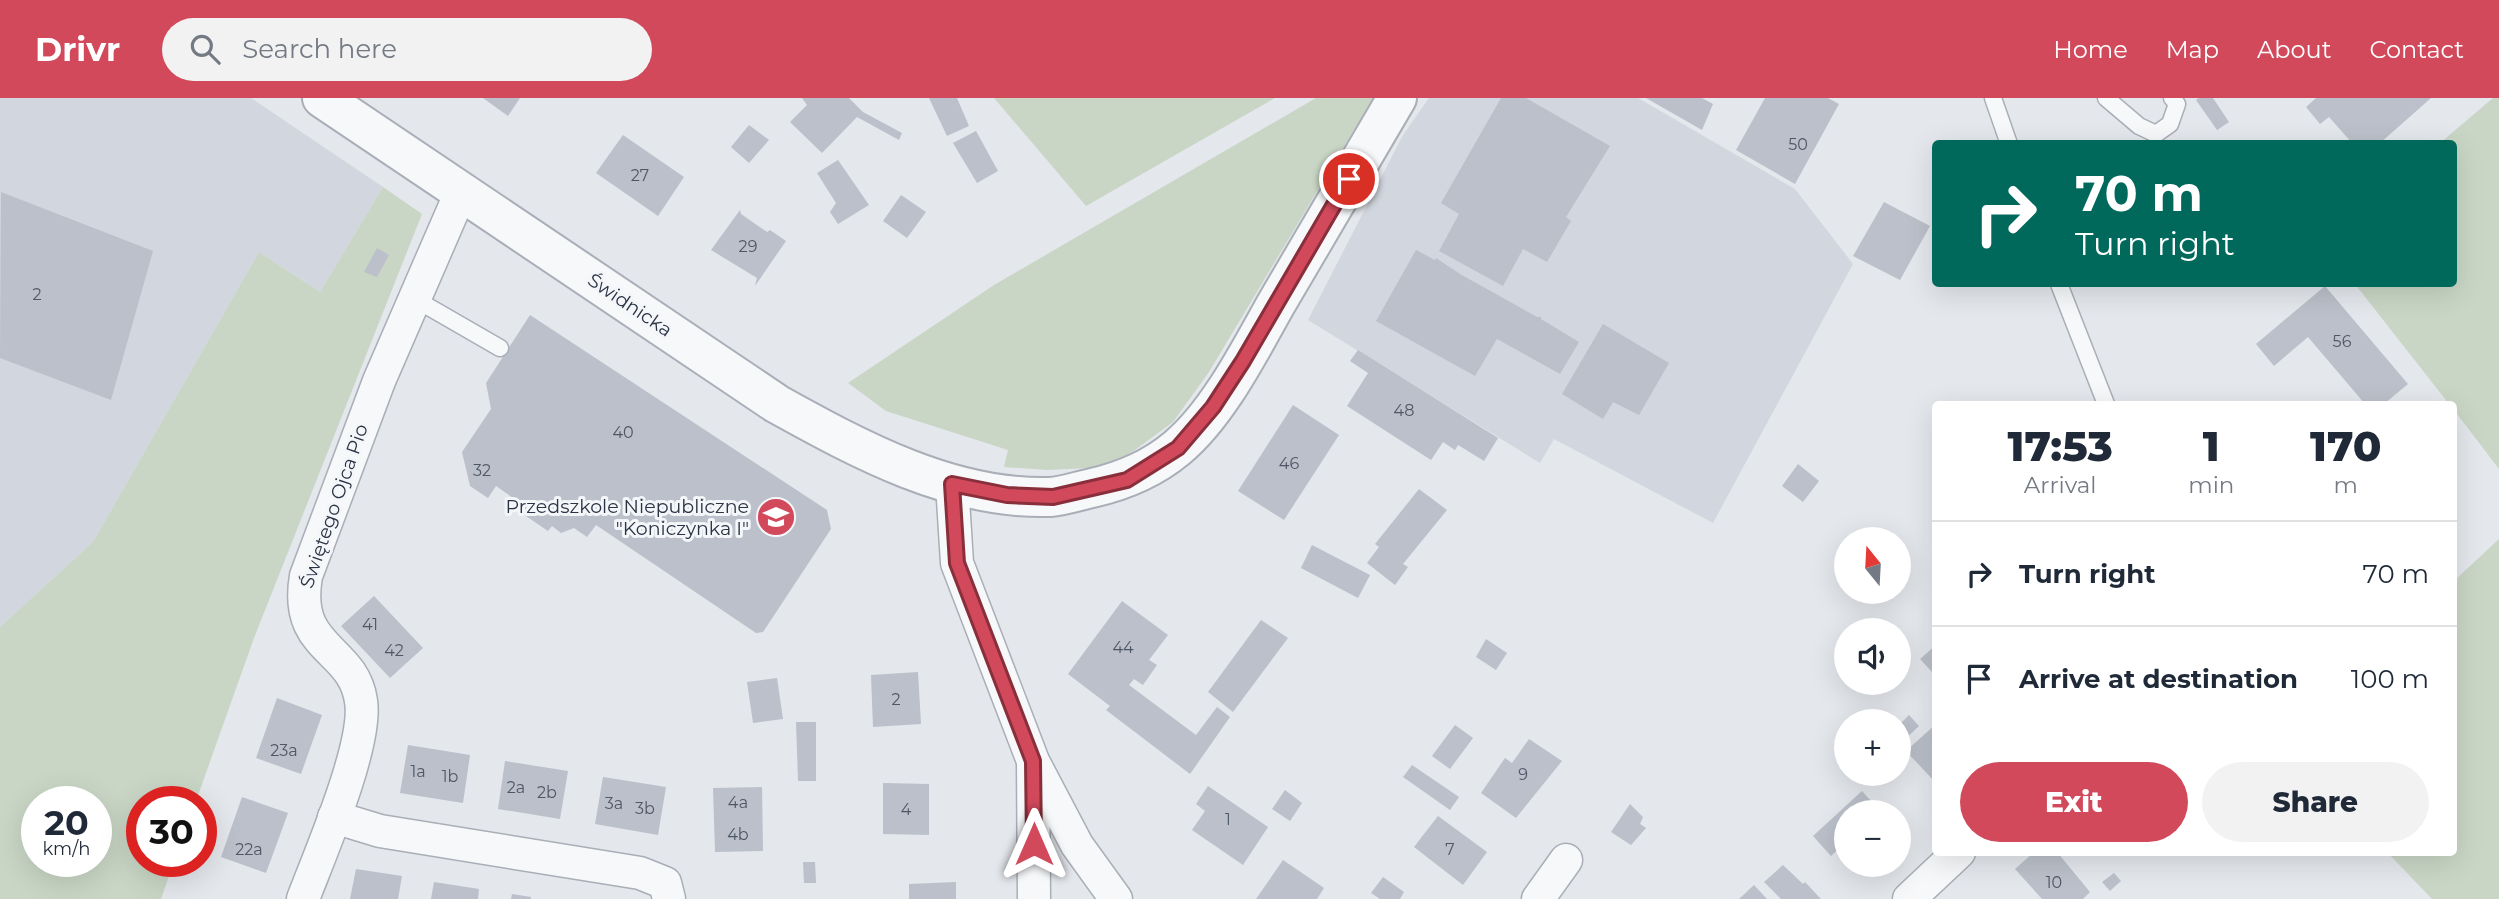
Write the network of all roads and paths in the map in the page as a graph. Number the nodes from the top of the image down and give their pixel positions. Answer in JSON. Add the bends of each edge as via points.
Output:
{"nodes":[{"id":1,"x":322,"y":98,"type":"edge"},
{"id":2,"x":1397,"y":98,"type":"edge"},
{"id":3,"x":1993,"y":98,"type":"edge"},
{"id":4,"x":2106,"y":98,"type":"edge"},
{"id":5,"x":2172,"y":98,"type":"edge"},
{"id":6,"x":2008,"y":140,"type":"edge"},
{"id":7,"x":461,"y":192,"type":"junction"},
{"id":8,"x":2060,"y":287,"type":"edge"},
{"id":9,"x":415,"y":299,"type":"junction"},
{"id":10,"x":500,"y":348,"type":"dead end"},
{"id":11,"x":2105,"y":401,"type":"edge"},
{"id":12,"x":952,"y":484,"type":"junction"},
{"id":13,"x":1033,"y":761,"type":"junction"},
{"id":14,"x":334,"y":817,"type":"junction"},
{"id":15,"x":1955,"y":856,"type":"edge"},
{"id":16,"x":1566,"y":860,"type":"dead end"},
{"id":17,"x":303,"y":899,"type":"edge"},
{"id":18,"x":669,"y":899,"type":"edge"},
{"id":19,"x":1034,"y":899,"type":"edge"},
{"id":20,"x":1116,"y":899,"type":"edge"},
{"id":21,"x":1538,"y":899,"type":"edge"},
{"id":22,"x":1909,"y":899,"type":"edge"}],
"edges":[{"from":1,"to":7,"type":"street","name":"Świdnicka"},
{"from":2,"to":12,"type":"street","name":"Świdnicka","via":[[1243,361],[1178,448],[1127,480],[1053,497],[1007,495]]},
{"from":3,"to":6,"type":"lane"},
{"from":4,"to":5,"type":"lane","via":[[2138,126],[2156,134],[2170,124],[2177,104]]},
{"from":7,"to":9,"type":"street","name":"Świętego Ojca Pio"},
{"from":7,"to":12,"type":"street","name":"Świdnicka","via":[[777,404],[888,460]]},
{"from":8,"to":11,"type":"lane"},
{"from":9,"to":10,"type":"lane"},
{"from":9,"to":14,"type":"street","name":"Świętego Ojca Pio","via":[[340,478],[302,598],[320,644],[350,671],[361,699],[361,723]]},
{"from":12,"to":13,"type":"street","via":[[957,563]]},
{"from":13,"to":19,"type":"street"},
{"from":13,"to":20,"type":"street","via":[[1077,845]]},
{"from":14,"to":17,"type":"street","name":"Świętego Ojca Pio"},
{"from":14,"to":18,"type":"street","via":[[380,831],[640,873],[665,883]]},
{"from":15,"to":22,"type":"street"},
{"from":16,"to":21,"type":"street"}]}
